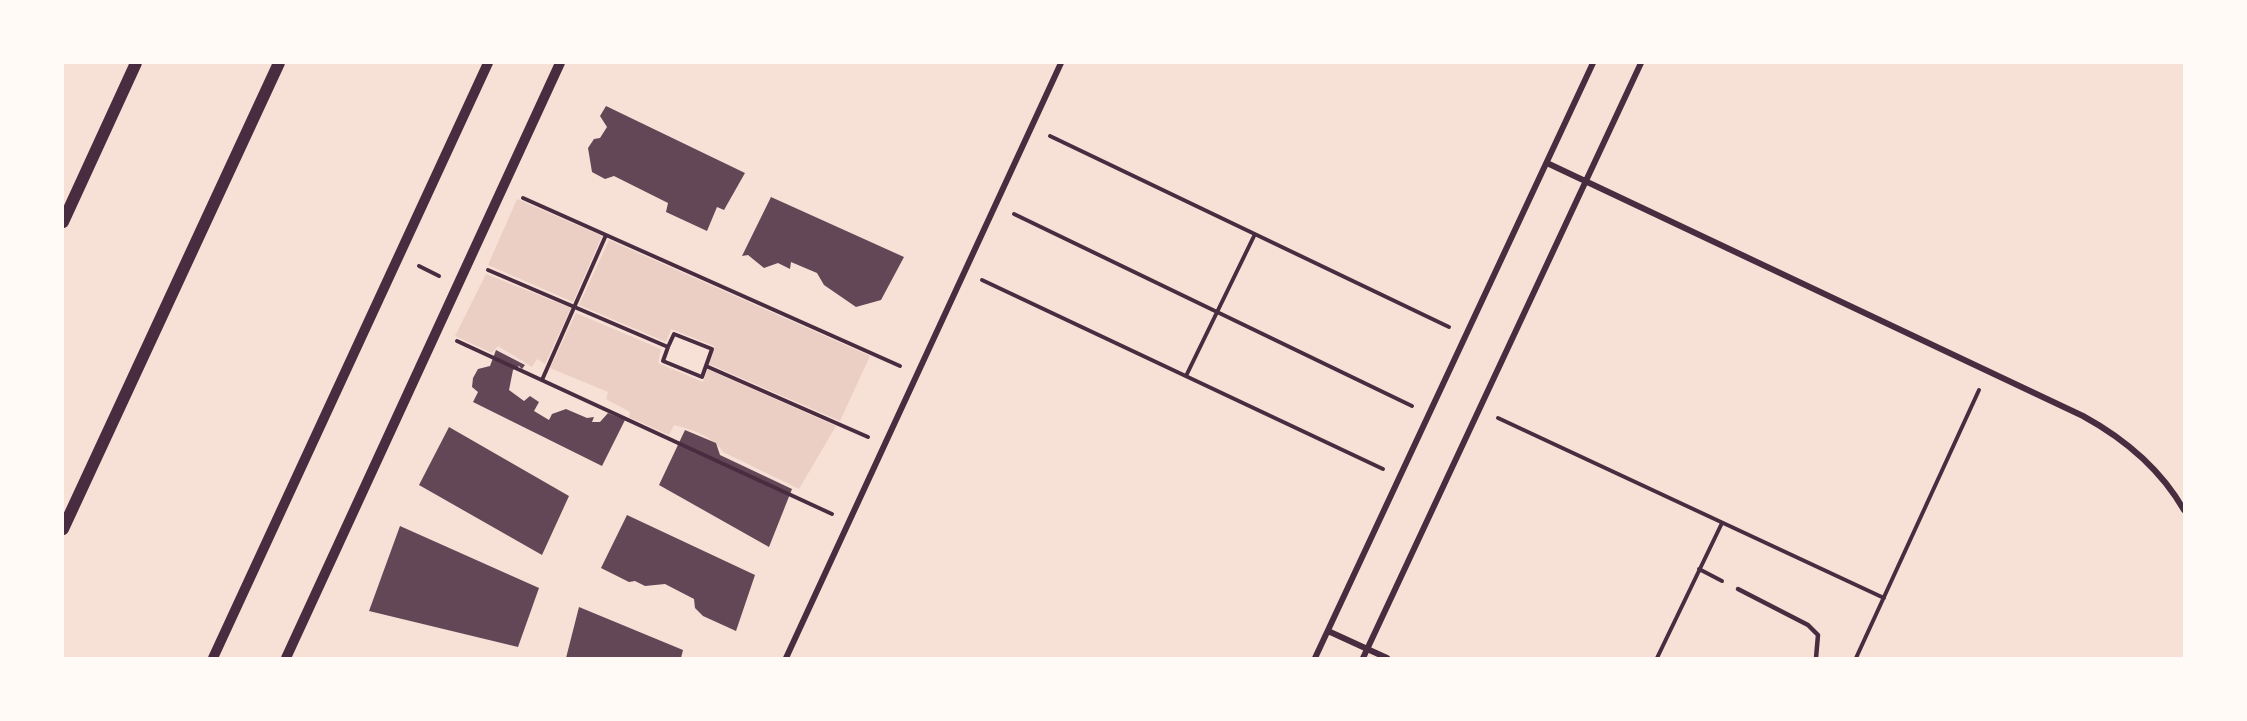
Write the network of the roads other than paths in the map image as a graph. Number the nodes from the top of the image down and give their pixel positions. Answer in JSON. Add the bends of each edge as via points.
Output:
{"nodes":[{"id":1,"x":136,"y":63,"type":"edge"},
{"id":2,"x":279,"y":63,"type":"edge"},
{"id":3,"x":488,"y":63,"type":"edge"},
{"id":4,"x":560,"y":63,"type":"edge"},
{"id":5,"x":1061,"y":63,"type":"edge"},
{"id":6,"x":1593,"y":63,"type":"edge"},
{"id":7,"x":1641,"y":63,"type":"edge"},
{"id":8,"x":1547,"y":163,"type":"junction"},
{"id":9,"x":1586,"y":182,"type":"junction"},
{"id":10,"x":63,"y":222,"type":"edge"},
{"id":11,"x":2184,"y":510,"type":"edge"},
{"id":12,"x":63,"y":529,"type":"edge"},
{"id":13,"x":1738,"y":590,"type":"dead end"},
{"id":14,"x":1328,"y":632,"type":"junction"},
{"id":15,"x":1367,"y":649,"type":"junction"},
{"id":16,"x":213,"y":658,"type":"edge"},
{"id":17,"x":286,"y":658,"type":"edge"},
{"id":18,"x":786,"y":658,"type":"edge"},
{"id":19,"x":1315,"y":658,"type":"edge"},
{"id":20,"x":1363,"y":658,"type":"edge"},
{"id":21,"x":1387,"y":658,"type":"edge"},
{"id":22,"x":1816,"y":658,"type":"edge"}],
"edges":[{"from":1,"to":10,"type":"main road"},
{"from":2,"to":12,"type":"main road"},
{"from":3,"to":16,"type":"street"},
{"from":4,"to":17,"type":"street"},
{"from":5,"to":18,"type":"street"},
{"from":6,"to":8,"type":"street"},
{"from":7,"to":9,"type":"street"},
{"from":8,"to":9,"type":"street"},
{"from":8,"to":14,"type":"street"},
{"from":9,"to":11,"type":"street","via":[[2113,432],[2163,479]]},
{"from":9,"to":15,"type":"street"},
{"from":13,"to":22,"type":"lane","via":[[1808,625],[1818,635]]},
{"from":14,"to":15,"type":"street"},
{"from":14,"to":19,"type":"street"},
{"from":15,"to":20,"type":"street"},
{"from":15,"to":21,"type":"street"}]}
